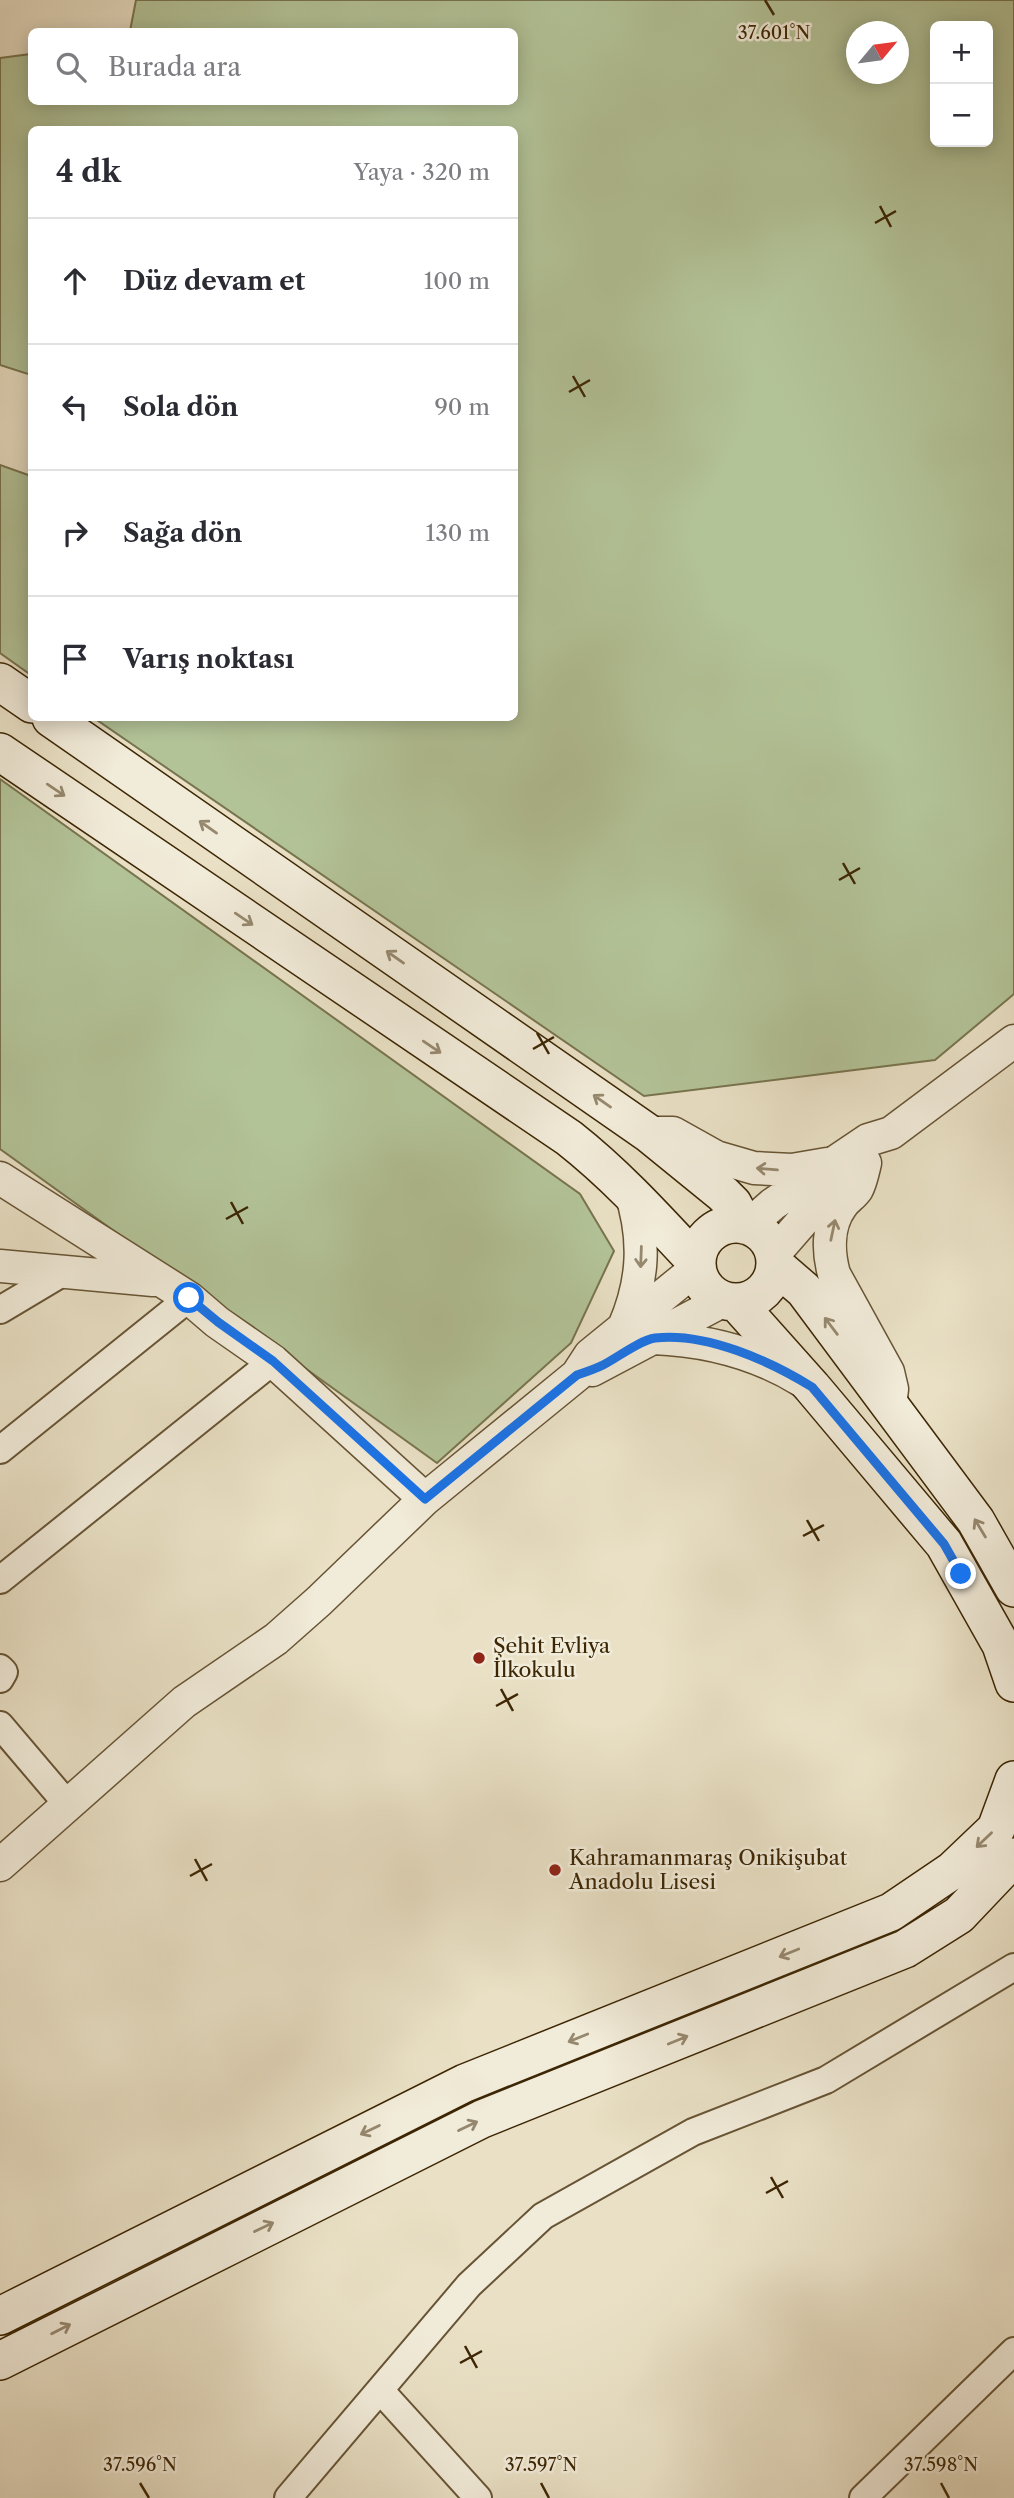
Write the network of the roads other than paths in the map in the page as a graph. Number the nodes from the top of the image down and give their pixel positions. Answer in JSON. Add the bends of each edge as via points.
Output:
{"nodes":[{"id":1,"x":0,"y":682,"type":"edge"},
{"id":2,"x":28,"y":701,"type":"edge"},
{"id":3,"x":55,"y":721,"type":"edge"},
{"id":4,"x":0,"y":752,"type":"edge"},
{"id":5,"x":1014,"y":1041,"type":"edge"},
{"id":6,"x":648,"y":1133,"type":"junction"},
{"id":7,"x":850,"y":1163,"type":"junction"},
{"id":8,"x":0,"y":1178,"type":"edge"},
{"id":9,"x":629,"y":1190,"type":"junction"},
{"id":10,"x":746,"y":1226,"type":"junction"},
{"id":11,"x":775,"y":1260,"type":"junction"},
{"id":12,"x":697,"y":1265,"type":"junction"},
{"id":13,"x":0,"y":1266,"type":"edge"},
{"id":14,"x":67,"y":1270,"type":"junction"},
{"id":15,"x":158,"y":1280,"type":"junction"},
{"id":16,"x":189,"y":1298,"type":"junction"},
{"id":17,"x":730,"y":1301,"type":"junction"},
{"id":18,"x":0,"y":1310,"type":"edge"},
{"id":19,"x":638,"y":1332,"type":"junction"},
{"id":20,"x":273,"y":1361,"type":"junction"},
{"id":21,"x":812,"y":1387,"type":"junction"},
{"id":22,"x":890,"y":1406,"type":"junction"},
{"id":23,"x":0,"y":1450,"type":"edge"},
{"id":24,"x":425,"y":1499,"type":"junction"},
{"id":25,"x":0,"y":1580,"type":"edge"},
{"id":26,"x":1014,"y":1588,"type":"edge"},
{"id":27,"x":0,"y":1668,"type":"edge"},
{"id":28,"x":0,"y":1679,"type":"edge"},
{"id":29,"x":1014,"y":1683,"type":"edge"},
{"id":30,"x":0,"y":1725,"type":"edge"},
{"id":31,"x":1014,"y":1780,"type":"edge"},
{"id":32,"x":68,"y":1805,"type":"junction"},
{"id":33,"x":1014,"y":1857,"type":"edge"},
{"id":34,"x":0,"y":1865,"type":"edge"},
{"id":35,"x":1014,"y":1967,"type":"edge"},
{"id":36,"x":0,"y":2316,"type":"edge"},
{"id":37,"x":1014,"y":2351,"type":"edge"},
{"id":38,"x":0,"y":2361,"type":"edge"},
{"id":39,"x":380,"y":2390,"type":"junction"},
{"id":40,"x":303,"y":2493,"type":"edge"},
{"id":41,"x":478,"y":2498,"type":"edge"},
{"id":42,"x":863,"y":2498,"type":"edge"}],
"edges":[{"from":1,"to":2,"type":"main road"},
{"from":6,"to":3,"type":"main road","one_way":true},
{"from":4,"to":9,"type":"main road","one_way":true,"via":[[569,1138]]},
{"from":5,"to":7,"type":"street","via":[[891,1133],[879,1152]]},
{"from":7,"to":6,"type":"street","one_way":true,"via":[[792,1170],[754,1168],[716,1157],[673,1133]]},
{"from":6,"to":10,"type":"main road","via":[[723,1194]]},
{"from":7,"to":10,"type":"street","via":[[773,1204]]},
{"from":7,"to":11,"type":"street"},
{"from":22,"to":7,"type":"street","one_way":true,"via":[[888,1372],[831,1262],[833,1225],[842,1205],[858,1188]]},
{"from":8,"to":15,"type":"street"},
{"from":9,"to":12,"type":"main road"},
{"from":9,"to":19,"type":"street","one_way":true,"via":[[640,1226]]},
{"from":10,"to":11,"type":"main road","via":[[765,1237]]},
{"from":10,"to":12,"type":"main road","via":[[733,1224],[712,1233],[699,1251]]},
{"from":11,"to":17,"type":"main road","via":[[767,1287],[748,1301]]},
{"from":22,"to":11,"type":"main road","one_way":true,"via":[[804,1290]]},
{"from":12,"to":17,"type":"main road","via":[[706,1288]]},
{"from":12,"to":19,"type":"street"},
{"from":13,"to":14,"type":"street"},
{"from":14,"to":15,"type":"street"},
{"from":14,"to":18,"type":"street"},
{"from":15,"to":16,"type":"street"},
{"from":16,"to":20,"type":"street"},
{"from":16,"to":23,"type":"street"},
{"from":17,"to":19,"type":"street"},
{"from":17,"to":21,"type":"main road"},
{"from":19,"to":21,"type":"street","via":[[732,1349],[787,1371]]},
{"from":19,"to":24,"type":"street","via":[[600,1367],[577,1375]]},
{"from":20,"to":24,"type":"street"},
{"from":20,"to":25,"type":"street"},
{"from":21,"to":29,"type":"main road","via":[[944,1544],[1001,1645]]},
{"from":26,"to":22,"type":"main road","one_way":true,"via":[[976,1521]]},
{"from":24,"to":32,"type":"street","via":[[276,1639],[184,1702]]},
{"from":27,"to":28,"type":"street","via":[[4,1672]]},
{"from":30,"to":32,"type":"street"},
{"from":31,"to":36,"type":"main road","one_way":true,"via":[[996,1829],[953,1870],[891,1912],[466,2083]]},
{"from":32,"to":34,"type":"street"},
{"from":38,"to":33,"type":"main road","one_way":true,"via":[[482,2119],[905,1949],[959,1915]]},
{"from":35,"to":39,"type":"street","via":[[826,2080],[693,2132],[543,2216],[469,2285]]},
{"from":37,"to":42,"type":"street"},
{"from":39,"to":40,"type":"street"},
{"from":39,"to":41,"type":"street"}]}
